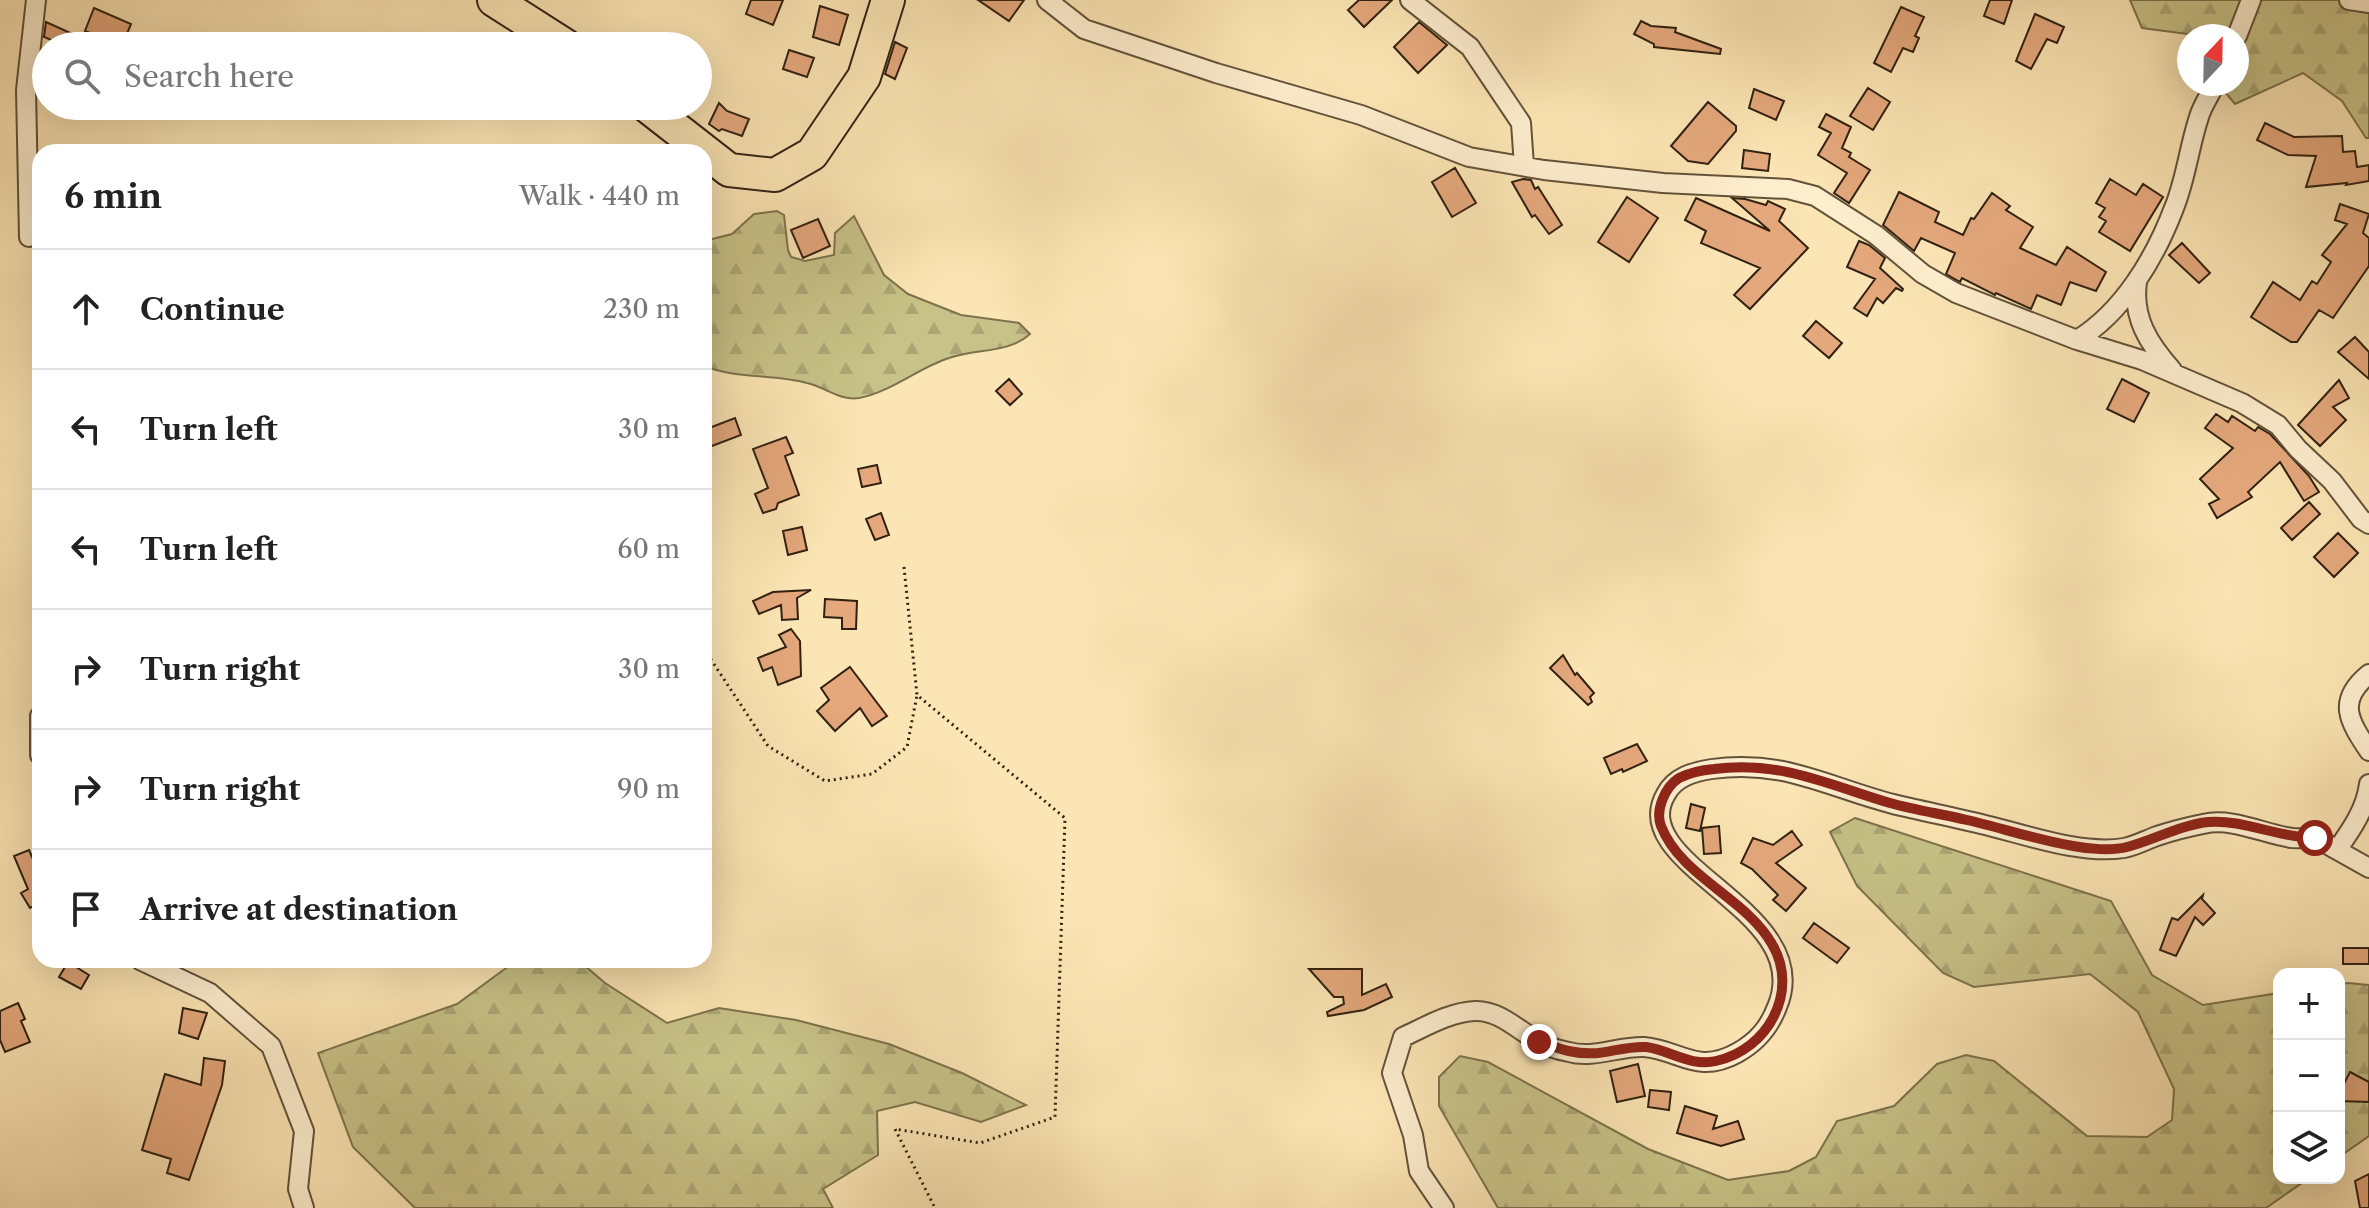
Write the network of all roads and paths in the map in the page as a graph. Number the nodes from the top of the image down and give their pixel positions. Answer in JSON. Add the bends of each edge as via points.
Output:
{"nodes":[{"id":1,"x":36,"y":0,"type":"edge"},
{"id":2,"x":494,"y":0,"type":"edge"},
{"id":3,"x":888,"y":0,"type":"edge"},
{"id":4,"x":1047,"y":0,"type":"edge"},
{"id":5,"x":1410,"y":0,"type":"edge"},
{"id":6,"x":2251,"y":0,"type":"edge"},
{"id":7,"x":2349,"y":0,"type":"edge"},
{"id":8,"x":2369,"y":3,"type":"edge"},
{"id":9,"x":2242,"y":24,"type":"edge"},
{"id":10,"x":32,"y":32,"type":"edge"},
{"id":11,"x":544,"y":32,"type":"edge"},
{"id":12,"x":32,"y":36,"type":"edge"},
{"id":13,"x":2209,"y":96,"type":"edge"},
{"id":14,"x":665,"y":120,"type":"edge"},
{"id":15,"x":696,"y":144,"type":"edge"},
{"id":16,"x":712,"y":157,"type":"edge"},
{"id":17,"x":1524,"y":166,"type":"junction"},
{"id":18,"x":29,"y":237,"type":"dead end"},
{"id":19,"x":2138,"y":277,"type":"junction"},
{"id":20,"x":2077,"y":340,"type":"junction"},
{"id":21,"x":2176,"y":375,"type":"junction"},
{"id":22,"x":2369,"y":524,"type":"edge"},
{"id":23,"x":904,"y":567,"type":"dead end"},
{"id":24,"x":712,"y":661,"type":"edge"},
{"id":25,"x":2369,"y":674,"type":"edge"},
{"id":26,"x":917,"y":695,"type":"junction"},
{"id":27,"x":2369,"y":751,"type":"edge"},
{"id":28,"x":2369,"y":784,"type":"edge"},
{"id":29,"x":2337,"y":850,"type":"junction"},
{"id":30,"x":2369,"y":868,"type":"edge"},
{"id":31,"x":157,"y":968,"type":"edge"},
{"id":32,"x":304,"y":1208,"type":"edge"},
{"id":33,"x":935,"y":1208,"type":"edge"},
{"id":34,"x":1444,"y":1208,"type":"edge"}],
"edges":[{"from":1,"to":10,"type":"street"},
{"from":2,"to":11,"type":"highway"},
{"from":3,"to":16,"type":"highway","via":[[864,77],[812,154],[775,175],[729,170]]},
{"from":4,"to":17,"type":"street","via":[[1084,29],[1361,115],[1469,157]]},
{"from":5,"to":17,"type":"street","via":[[1470,47],[1521,123]]},
{"from":6,"to":9,"type":"street"},
{"from":7,"to":8,"type":"street"},
{"from":12,"to":18,"type":"street","via":[[26,90]]},
{"from":13,"to":19,"type":"street","via":[[2174,208]]},
{"from":14,"to":15,"type":"highway"},
{"from":17,"to":20,"type":"street","via":[[1663,183],[1788,189],[1815,196],[1956,293]]},
{"from":19,"to":20,"type":"street","via":[[2104,321]]},
{"from":19,"to":21,"type":"street","via":[[2138,318],[2152,348]]},
{"from":20,"to":21,"type":"street"},
{"from":21,"to":22,"type":"street","via":[[2278,425]]},
{"from":23,"to":26,"type":"path"},
{"from":24,"to":26,"type":"path","via":[[768,746],[825,781],[872,774],[907,747]]},
{"from":25,"to":27,"type":"street","via":[[2349,697],[2347,711]]},
{"from":26,"to":33,"type":"path","via":[[1065,818],[1055,1117],[980,1143],[895,1129]]},
{"from":28,"to":29,"type":"street","via":[[2354,825]]},
{"from":29,"to":30,"type":"street"},
{"from":29,"to":34,"type":"street","via":[[2315,838],[2209,822],[2124,848],[2075,847],[1891,803],[1771,767],[1731,766],[1678,779],[1660,806],[1661,825],[1698,874],[1759,923],[1774,947],[1784,992],[1775,1013],[1763,1034],[1716,1061],[1689,1061],[1647,1047],[1572,1054],[1539,1042],[1503,1018],[1476,1011],[1403,1037],[1392,1073],[1419,1171]]},
{"from":31,"to":32,"type":"street","via":[[210,993],[271,1046],[304,1131],[298,1189]]}]}
